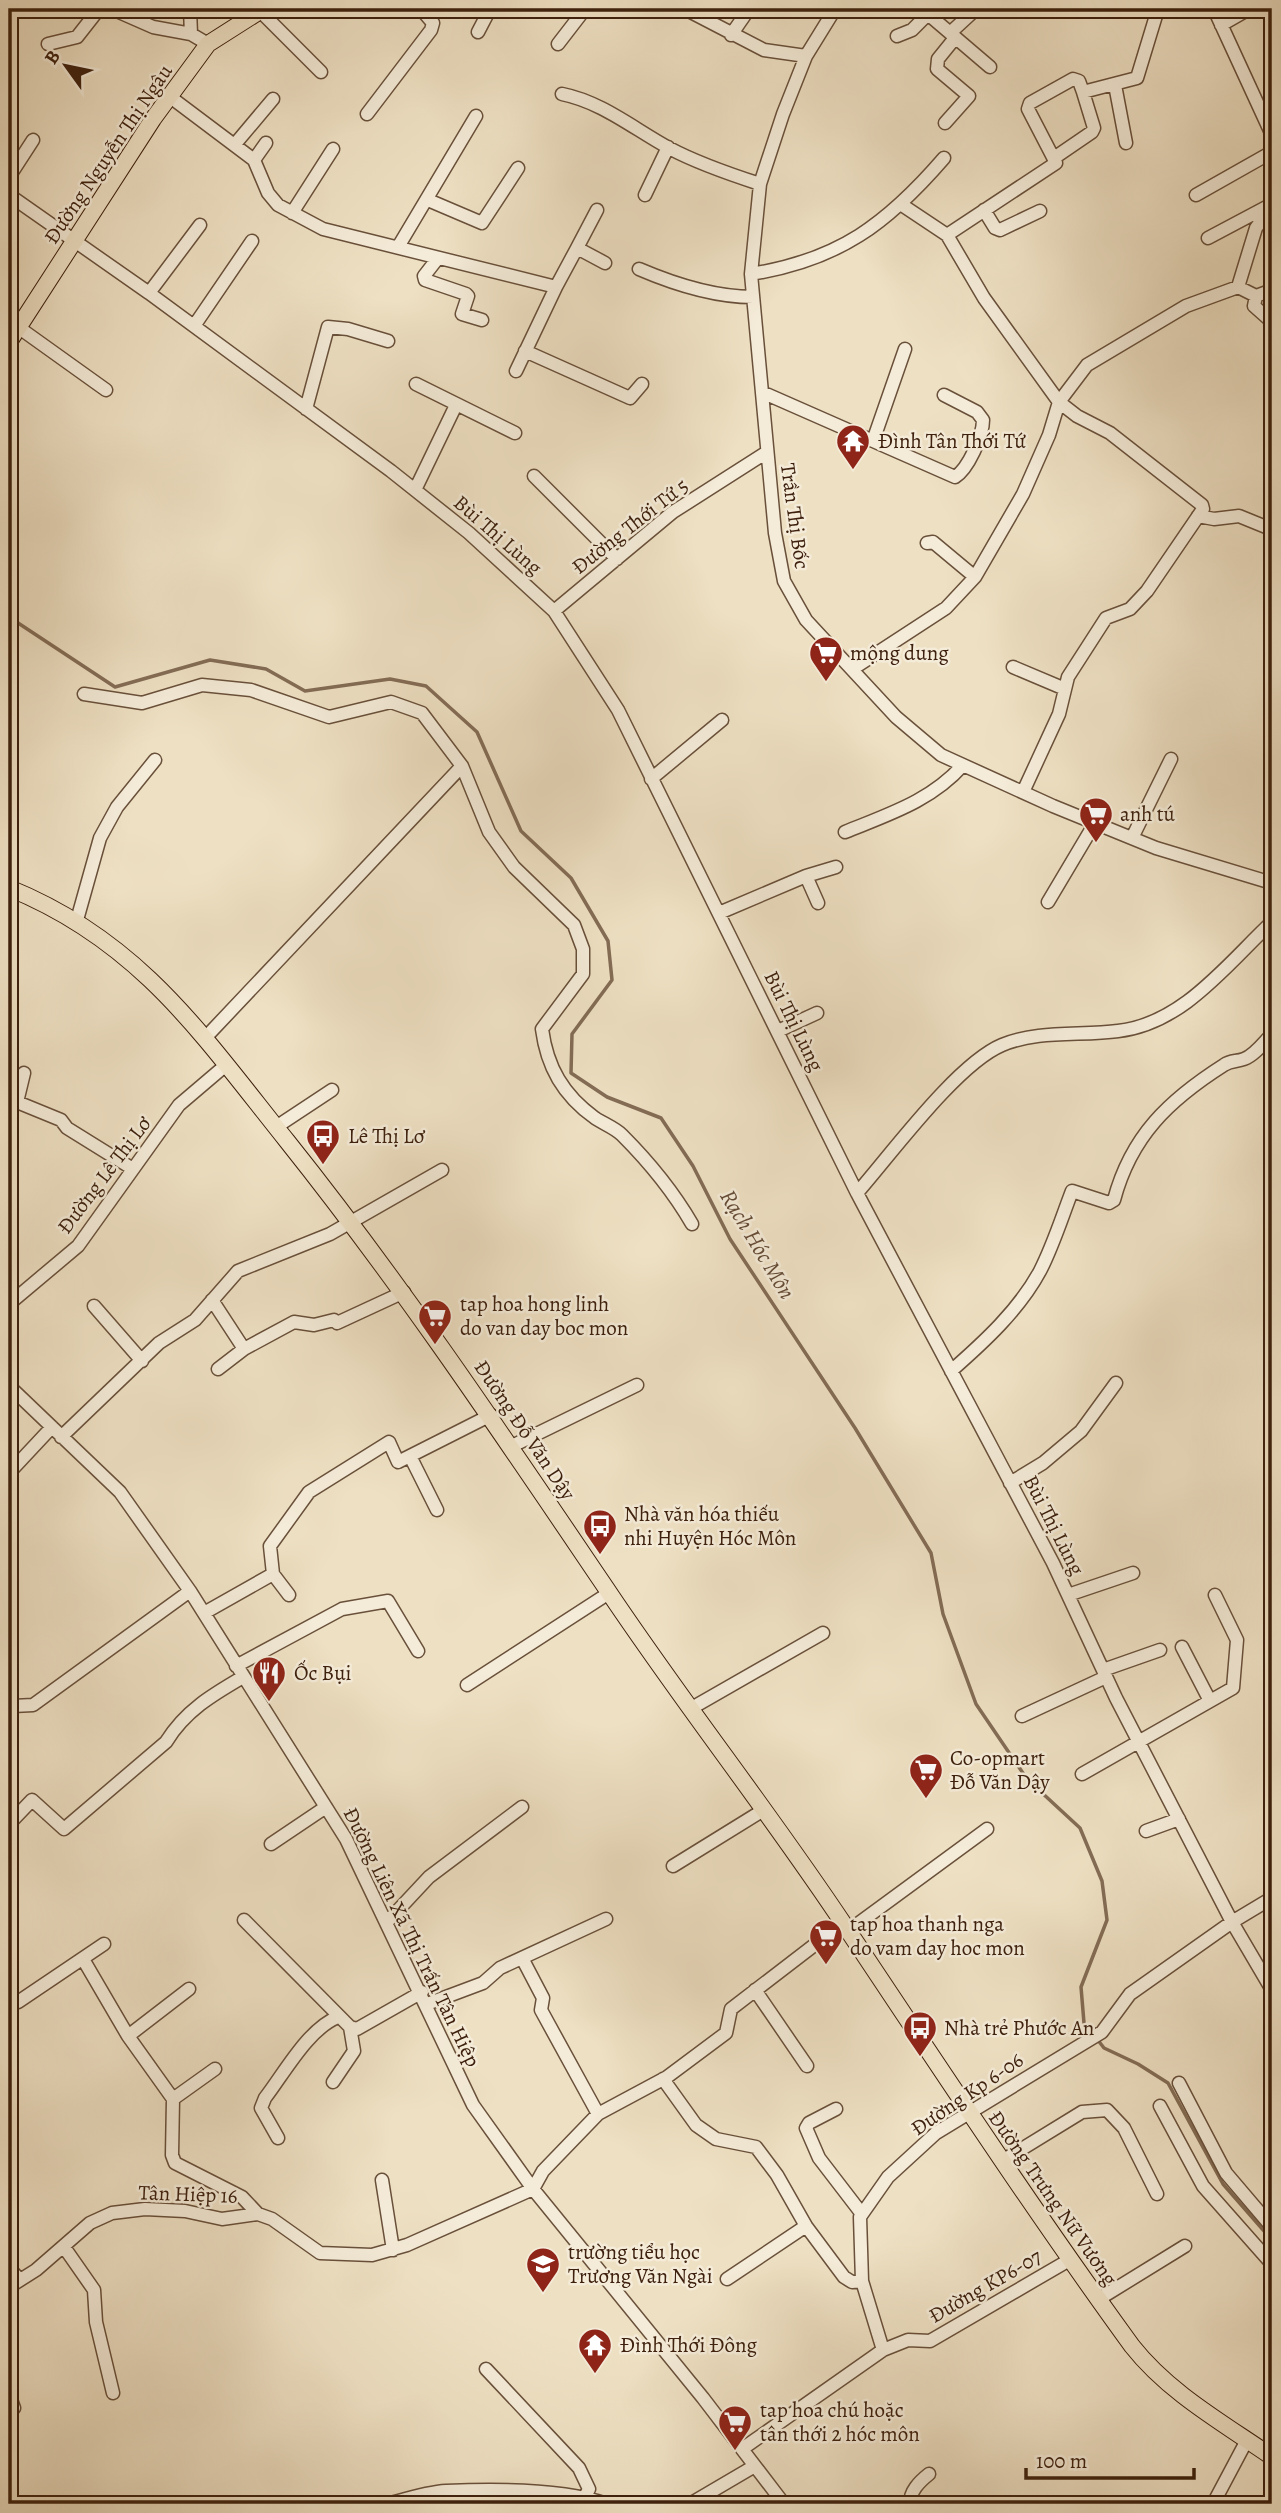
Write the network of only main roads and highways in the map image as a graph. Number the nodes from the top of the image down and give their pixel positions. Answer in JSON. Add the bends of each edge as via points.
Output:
{"nodes":[{"id":1,"x":262,"y":10,"type":"edge"},
{"id":2,"x":9,"y":342,"type":"edge"},
{"id":3,"x":9,"y":888,"type":"edge"},
{"id":4,"x":846,"y":1927,"type":"joint"},
{"id":5,"x":1272,"y":2457,"type":"edge"}],
"edges":[{"from":1,"to":2,"type":"main road","name":"Đường Nguyễn Thị Ngâu","via":[[208,44],[169,96]]},
{"from":3,"to":4,"type":"main road","name":"Đường Đỗ Văn Dậy","via":[[77,920],[118,949],[206,1037],[404,1292],[609,1593]]},
{"from":4,"to":5,"type":"main road","name":"Đường Trưng Nữ Vương","via":[[968,2113],[1145,2363],[1204,2412]]}]}
